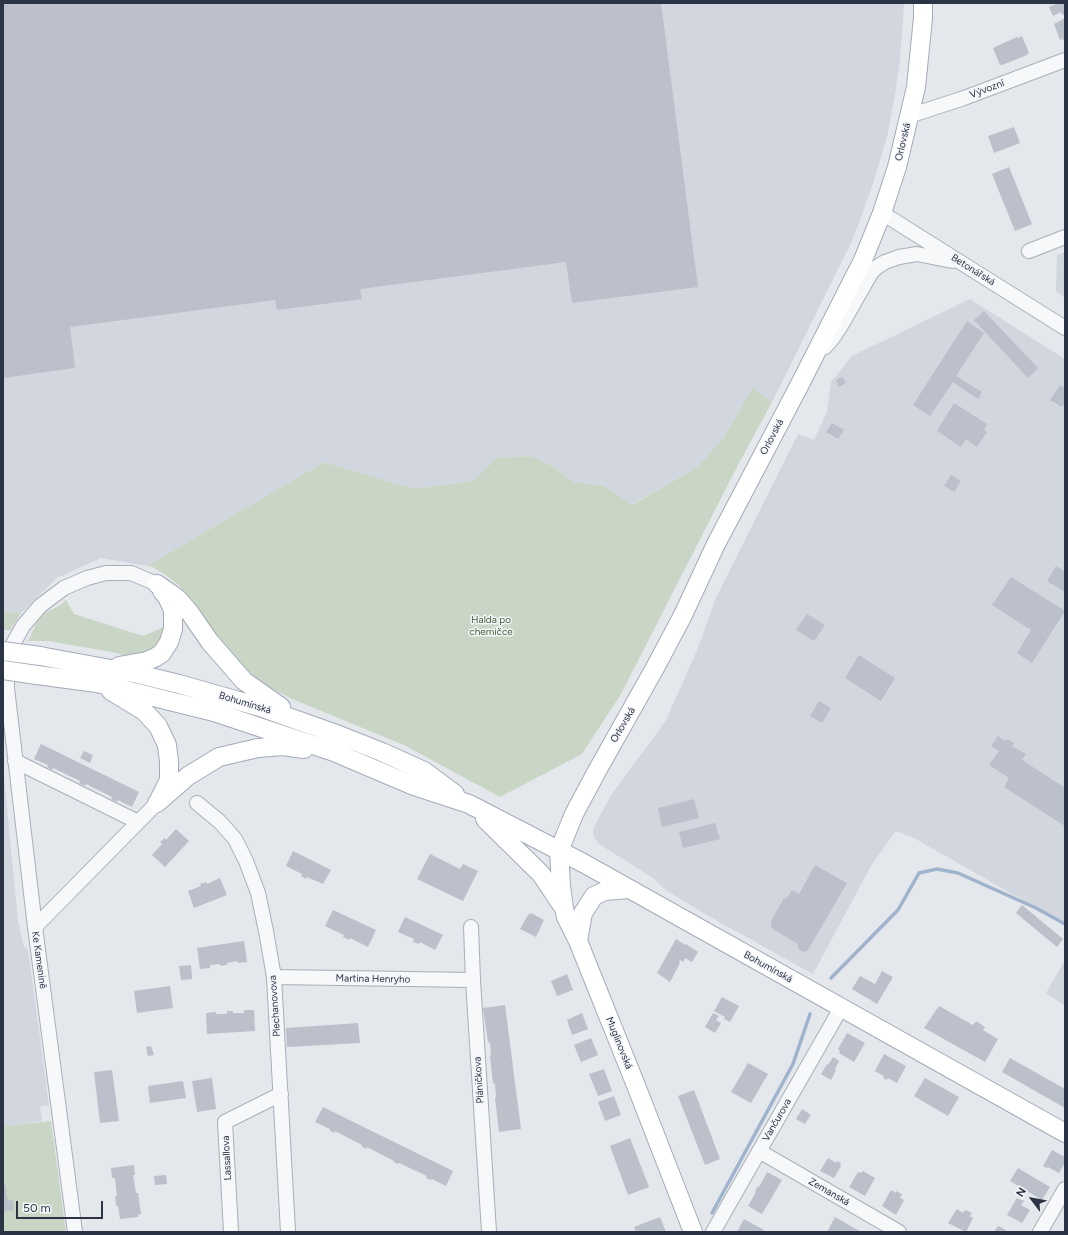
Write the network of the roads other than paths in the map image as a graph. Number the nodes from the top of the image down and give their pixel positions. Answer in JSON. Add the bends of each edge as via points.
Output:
{"nodes":[{"id":1,"x":923,"y":3,"type":"edge"},
{"id":2,"x":1065,"y":60,"type":"edge"},
{"id":3,"x":909,"y":116,"type":"junction"},
{"id":4,"x":882,"y":212,"type":"junction"},
{"id":5,"x":1065,"y":237,"type":"edge"},
{"id":6,"x":1029,"y":251,"type":"dead end"},
{"id":7,"x":962,"y":263,"type":"junction"},
{"id":8,"x":1065,"y":328,"type":"edge"},
{"id":9,"x":811,"y":362,"type":"junction"},
{"id":10,"x":157,"y":584,"type":"junction"},
{"id":11,"x":3,"y":651,"type":"edge"},
{"id":12,"x":89,"y":664,"type":"junction"},
{"id":13,"x":3,"y":670,"type":"edge"},
{"id":14,"x":97,"y":683,"type":"junction"},
{"id":15,"x":300,"y":720,"type":"junction"},
{"id":16,"x":334,"y":752,"type":"junction"},
{"id":17,"x":15,"y":760,"type":"junction"},
{"id":18,"x":157,"y":803,"type":"junction"},
{"id":19,"x":197,"y":803,"type":"dead end"},
{"id":20,"x":469,"y":804,"type":"junction"},
{"id":21,"x":138,"y":822,"type":"junction"},
{"id":22,"x":559,"y":851,"type":"junction"},
{"id":23,"x":629,"y":889,"type":"junction"},
{"id":24,"x":564,"y":908,"type":"junction"},
{"id":25,"x":34,"y":927,"type":"junction"},
{"id":26,"x":471,"y":928,"type":"dead end"},
{"id":27,"x":578,"y":941,"type":"junction"},
{"id":28,"x":274,"y":977,"type":"junction"},
{"id":29,"x":473,"y":980,"type":"junction"},
{"id":30,"x":841,"y":1008,"type":"junction"},
{"id":31,"x":281,"y":1094,"type":"junction"},
{"id":32,"x":1065,"y":1133,"type":"edge"},
{"id":33,"x":759,"y":1151,"type":"junction"},
{"id":34,"x":1065,"y":1190,"type":"edge"},
{"id":35,"x":75,"y":1232,"type":"edge"},
{"id":36,"x":231,"y":1232,"type":"edge"},
{"id":37,"x":288,"y":1232,"type":"edge"},
{"id":38,"x":489,"y":1232,"type":"edge"},
{"id":39,"x":693,"y":1232,"type":"edge"},
{"id":40,"x":713,"y":1232,"type":"edge"},
{"id":41,"x":899,"y":1232,"type":"edge"},
{"id":42,"x":1040,"y":1232,"type":"edge"}],
"edges":[{"from":1,"to":3,"type":"main road","name":"Orlovská","via":[[924,18],[916,87]]},
{"from":2,"to":3,"type":"street","name":"Vývozní"},
{"from":3,"to":4,"type":"main road","name":"Orlovská","via":[[897,167]]},
{"from":4,"to":7,"type":"street","name":"Betonářská"},
{"from":4,"to":9,"type":"main road","name":"Orlovská","via":[[863,260]]},
{"from":5,"to":6,"type":"street"},
{"from":7,"to":8,"type":"street","name":"Betonářská"},
{"from":7,"to":9,"type":"street","via":[[917,254],[899,256],[877,267],[833,338]]},
{"from":9,"to":22,"type":"main road","name":"Orlovská","via":[[716,544],[683,615],[574,814]]},
{"from":10,"to":12,"type":"main road","via":[[173,610],[173,629],[162,652],[156,658],[134,664]]},
{"from":10,"to":15,"type":"main road","via":[[177,598],[244,681]]},
{"from":10,"to":17,"type":"street","name":"Ke Kamenině","via":[[131,573],[106,573],[64,588],[40,606],[13,644],[7,671]]},
{"from":11,"to":12,"type":"main road","name":"Bohumínská","bridge":true},
{"from":12,"to":15,"type":"main road","name":"Bohumínská","via":[[192,687]]},
{"from":13,"to":14,"type":"main road","name":"Bohumínská","bridge":true},
{"from":14,"to":16,"type":"main road","name":"Bohumínská","via":[[214,712]]},
{"from":14,"to":18,"type":"main road","via":[[144,711],[158,726],[167,745],[169,780]]},
{"from":15,"to":20,"type":"main road","name":"Bohumínská","via":[[424,771]]},
{"from":16,"to":18,"type":"main road","via":[[283,746],[219,756],[188,776]]},
{"from":16,"to":20,"type":"main road","name":"Bohumínská","via":[[414,786]]},
{"from":17,"to":21,"type":"street"},
{"from":17,"to":25,"type":"street","name":"Ke Kamenině"},
{"from":18,"to":21,"type":"street"},
{"from":19,"to":28,"type":"street","name":"Plechanovova","via":[[220,822],[235,839],[246,861],[258,894]]},
{"from":20,"to":22,"type":"main road","name":"Bohumínská"},
{"from":20,"to":24,"type":"main road","via":[[541,874]]},
{"from":21,"to":25,"type":"street"},
{"from":22,"to":23,"type":"main road","name":"Bohumínská"},
{"from":22,"to":24,"type":"main road","name":"Muglinovská"},
{"from":23,"to":27,"type":"main road","via":[[605,891],[594,896],[584,913]]},
{"from":23,"to":30,"type":"main road","name":"Bohumínská"},
{"from":24,"to":27,"type":"main road","name":"Muglinovská"},
{"from":25,"to":35,"type":"street","name":"Ke Kamenině"},
{"from":26,"to":29,"type":"street","name":"Pláničkova"},
{"from":27,"to":39,"type":"main road","name":"Muglinovská"},
{"from":28,"to":29,"type":"street","name":"Martina Henryho"},
{"from":28,"to":31,"type":"street","name":"Plechanovova"},
{"from":29,"to":38,"type":"street","name":"Pláničkova"},
{"from":30,"to":32,"type":"main road","name":"Bohumínská"},
{"from":30,"to":33,"type":"street","name":"Vančurova"},
{"from":31,"to":36,"type":"street","name":"Lassallova","via":[[225,1122]]},
{"from":31,"to":37,"type":"street","name":"Plechanovova"},
{"from":33,"to":40,"type":"street","name":"Vančurova"},
{"from":33,"to":41,"type":"street","name":"Zemanská"},
{"from":34,"to":42,"type":"street"}]}
